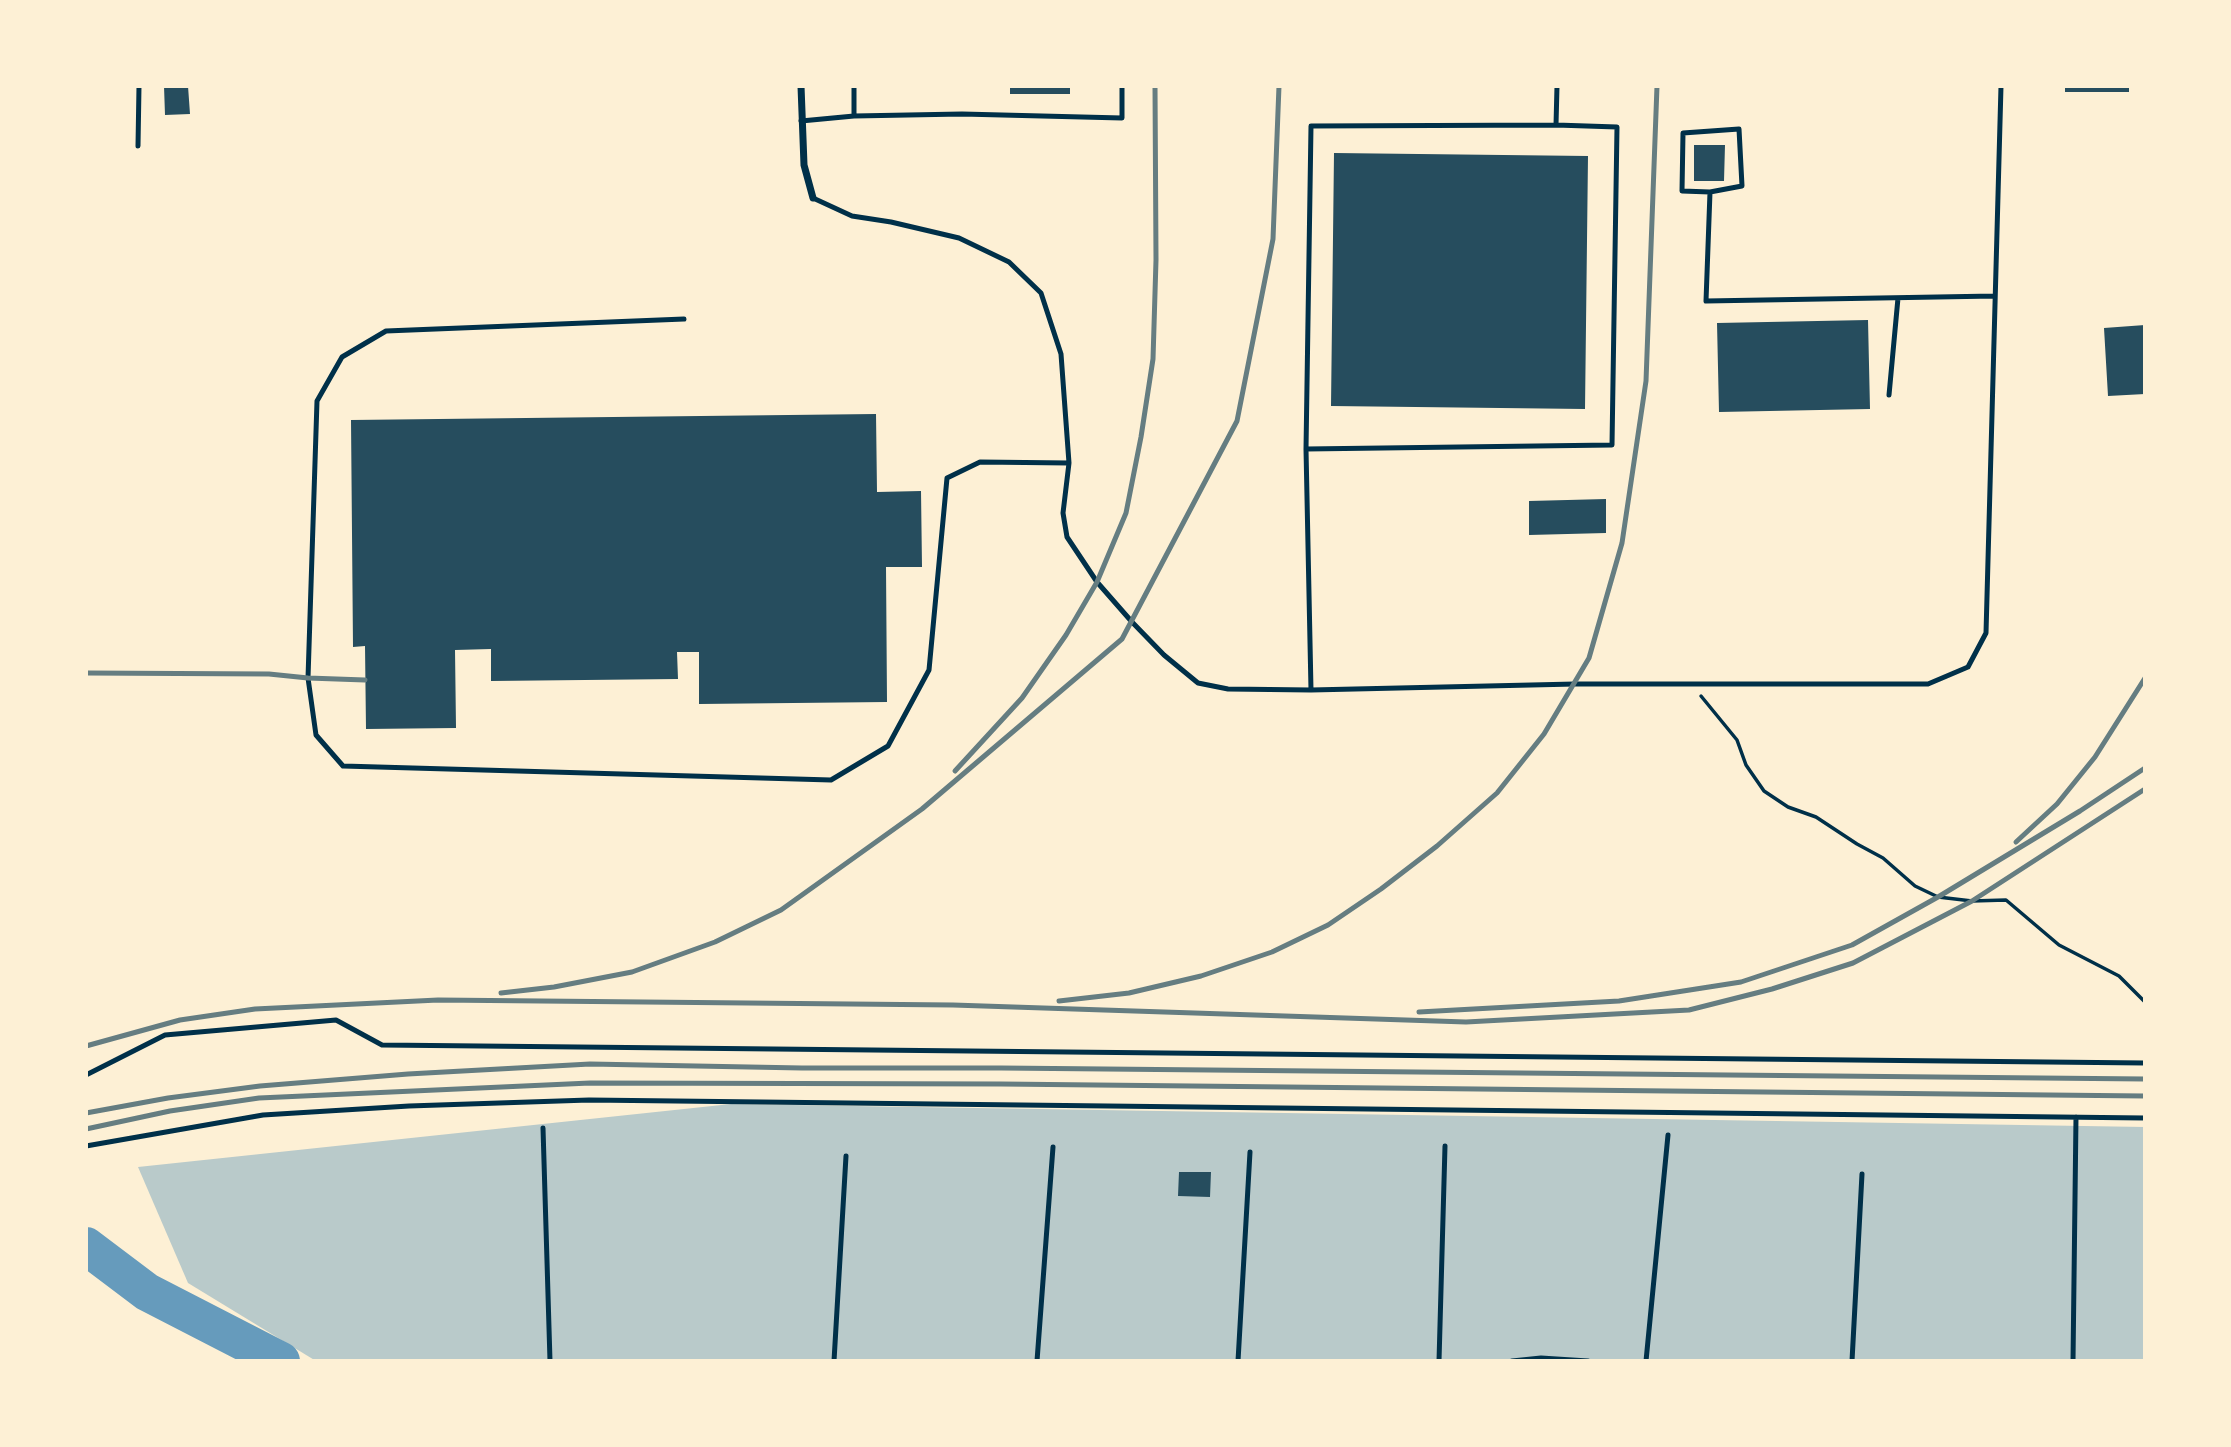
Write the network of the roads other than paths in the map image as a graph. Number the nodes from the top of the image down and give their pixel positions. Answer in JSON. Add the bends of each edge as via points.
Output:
{"nodes":[{"id":1,"x":139,"y":86,"type":"edge"},
{"id":2,"x":801,"y":86,"type":"edge"},
{"id":3,"x":854,"y":86,"type":"edge"},
{"id":4,"x":1122,"y":86,"type":"edge"},
{"id":5,"x":1557,"y":86,"type":"edge"},
{"id":6,"x":2001,"y":86,"type":"edge"},
{"id":7,"x":854,"y":116,"type":"junction"},
{"id":8,"x":801,"y":121,"type":"junction"},
{"id":9,"x":1556,"y":125,"type":"junction"},
{"id":10,"x":138,"y":146,"type":"dead end"},
{"id":11,"x":1710,"y":192,"type":"junction"},
{"id":12,"x":813,"y":198,"type":"joint"},
{"id":13,"x":1995,"y":296,"type":"junction"},
{"id":14,"x":1898,"y":298,"type":"junction"},
{"id":15,"x":684,"y":319,"type":"dead end"},
{"id":16,"x":1889,"y":395,"type":"dead end"},
{"id":17,"x":1306,"y":449,"type":"junction"},
{"id":18,"x":1069,"y":463,"type":"junction"},
{"id":19,"x":1311,"y":690,"type":"junction"},
{"id":20,"x":2145,"y":1063,"type":"edge"},
{"id":21,"x":86,"y":1075,"type":"edge"},
{"id":22,"x":2076,"y":1117,"type":"junction"},
{"id":23,"x":2145,"y":1118,"type":"edge"},
{"id":24,"x":543,"y":1128,"type":"dead end"},
{"id":25,"x":1668,"y":1135,"type":"dead end"},
{"id":26,"x":86,"y":1146,"type":"edge"},
{"id":27,"x":1445,"y":1146,"type":"dead end"},
{"id":28,"x":1053,"y":1147,"type":"dead end"},
{"id":29,"x":1250,"y":1152,"type":"dead end"},
{"id":30,"x":846,"y":1156,"type":"dead end"},
{"id":31,"x":1862,"y":1174,"type":"dead end"},
{"id":32,"x":550,"y":1361,"type":"edge"},
{"id":33,"x":834,"y":1361,"type":"edge"},
{"id":34,"x":1037,"y":1361,"type":"edge"},
{"id":35,"x":1238,"y":1361,"type":"edge"},
{"id":36,"x":1439,"y":1361,"type":"edge"},
{"id":37,"x":1512,"y":1361,"type":"edge"},
{"id":38,"x":1588,"y":1361,"type":"edge"},
{"id":39,"x":1646,"y":1361,"type":"edge"},
{"id":40,"x":1852,"y":1361,"type":"edge"},
{"id":41,"x":2073,"y":1361,"type":"edge"}],
"edges":[{"from":1,"to":10,"type":"lane"},
{"from":2,"to":8,"type":"street"},
{"from":3,"to":7,"type":"lane"},
{"from":4,"to":7,"type":"lane","via":[[1122,118]]},
{"from":5,"to":9,"type":"lane"},
{"from":6,"to":13,"type":"lane"},
{"from":7,"to":8,"type":"lane"},
{"from":8,"to":12,"type":"street","via":[[804,164]]},
{"from":9,"to":17,"type":"lane","via":[[1311,126]]},
{"from":9,"to":17,"type":"lane","via":[[1617,127],[1612,444]]},
{"from":11,"to":11,"type":"lane","via":[[1742,187],[1739,129],[1683,133],[1682,191]]},
{"from":11,"to":14,"type":"lane","via":[[1706,302]]},
{"from":12,"to":18,"type":"lane","via":[[852,216],[959,238],[1009,262],[1041,293],[1061,354]]},
{"from":13,"to":14,"type":"lane"},
{"from":13,"to":19,"type":"lane","via":[[1986,633],[1968,667],[1928,684]]},
{"from":14,"to":16,"type":"lane"},
{"from":15,"to":18,"type":"lane","via":[[386,331],[342,357],[317,401],[309,678],[316,734],[343,766],[831,780],[888,746],[929,670],[947,478],[980,462]]},
{"from":17,"to":19,"type":"lane"},
{"from":18,"to":19,"type":"lane","via":[[1063,513],[1067,537],[1097,582],[1164,655],[1198,683],[1228,689]]},
{"from":20,"to":21,"type":"lane","via":[[382,1045],[336,1020],[165,1035]]},
{"from":22,"to":23,"type":"lane"},
{"from":22,"to":26,"type":"lane","via":[[589,1100],[263,1115]]},
{"from":22,"to":41,"type":"lane"},
{"from":24,"to":32,"type":"lane"},
{"from":25,"to":39,"type":"lane"},
{"from":27,"to":36,"type":"lane"},
{"from":28,"to":34,"type":"lane"},
{"from":29,"to":35,"type":"lane"},
{"from":30,"to":33,"type":"lane"},
{"from":31,"to":40,"type":"lane"},
{"from":37,"to":38,"type":"lane"}]}
